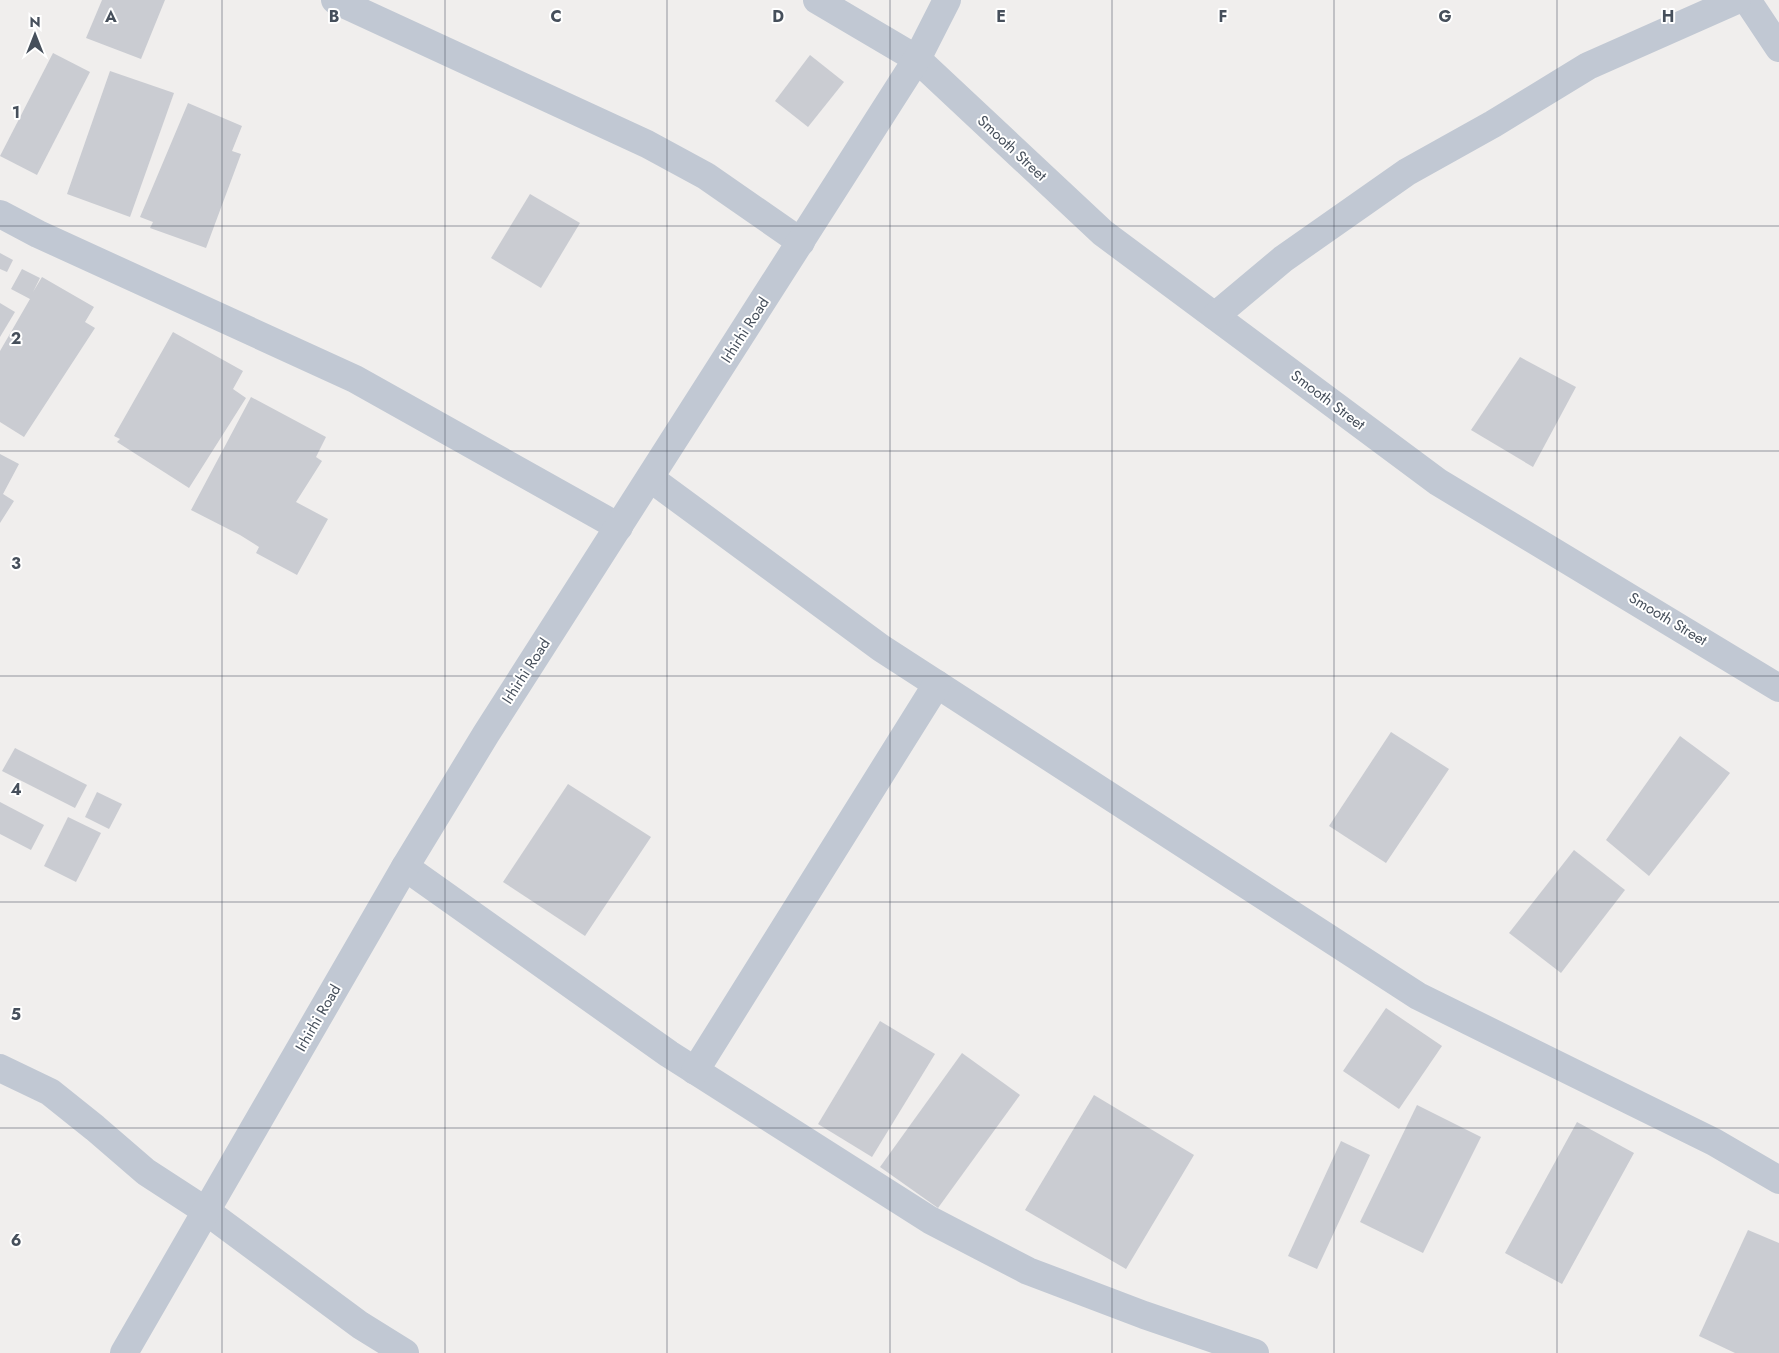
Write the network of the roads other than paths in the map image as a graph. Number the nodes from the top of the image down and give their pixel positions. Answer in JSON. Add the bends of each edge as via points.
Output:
{"nodes":[{"id":1,"x":335,"y":0,"type":"edge"},
{"id":2,"x":817,"y":0,"type":"edge"},
{"id":3,"x":947,"y":0,"type":"edge"},
{"id":4,"x":1737,"y":0,"type":"edge"},
{"id":5,"x":1747,"y":0,"type":"edge"},
{"id":6,"x":1779,"y":48,"type":"edge"},
{"id":7,"x":917,"y":59,"type":"junction"},
{"id":8,"x":0,"y":214,"type":"edge"},
{"id":9,"x":801,"y":242,"type":"junction"},
{"id":10,"x":1215,"y":316,"type":"junction"},
{"id":11,"x":650,"y":478,"type":"junction"},
{"id":12,"x":619,"y":527,"type":"junction"},
{"id":13,"x":937,"y":684,"type":"junction"},
{"id":14,"x":1779,"y":688,"type":"edge"},
{"id":15,"x":405,"y":867,"type":"junction"},
{"id":16,"x":0,"y":1068,"type":"edge"},
{"id":17,"x":696,"y":1071,"type":"junction"},
{"id":18,"x":1779,"y":1180,"type":"edge"},
{"id":19,"x":206,"y":1211,"type":"junction"},
{"id":20,"x":124,"y":1353,"type":"edge"},
{"id":21,"x":405,"y":1353,"type":"edge"},
{"id":22,"x":1255,"y":1353,"type":"edge"}],
"edges":[{"from":1,"to":9,"type":"street","via":[[647,144],[706,176]]},
{"from":2,"to":7,"type":"street","name":"Smooth Street"},
{"from":3,"to":7,"type":"street","name":"Irhirhi Road"},
{"from":4,"to":10,"type":"street","via":[[1588,66],[1407,172],[1283,259]]},
{"from":5,"to":6,"type":"street"},
{"from":7,"to":9,"type":"street","name":"Irhirhi Road"},
{"from":7,"to":10,"type":"street","name":"Smooth Street","via":[[1103,233]]},
{"from":8,"to":12,"type":"street","via":[[355,379]]},
{"from":9,"to":11,"type":"street","name":"Irhirhi Road"},
{"from":10,"to":14,"type":"street","name":"Smooth Street","via":[[1438,482]]},
{"from":11,"to":12,"type":"street","name":"Irhirhi Road"},
{"from":11,"to":13,"type":"street","via":[[881,648]]},
{"from":12,"to":15,"type":"street","name":"Irhirhi Road","via":[[491,725]]},
{"from":13,"to":17,"type":"street"},
{"from":13,"to":18,"type":"street","via":[[1418,996],[1714,1142]]},
{"from":15,"to":17,"type":"street"},
{"from":15,"to":19,"type":"street","name":"Irhirhi Road"},
{"from":16,"to":19,"type":"street","via":[[50,1092],[146,1172]]},
{"from":17,"to":22,"type":"street","via":[[930,1220],[1020,1267]]},
{"from":19,"to":20,"type":"street","name":"Irhirhi Road"},
{"from":19,"to":21,"type":"street","via":[[360,1325]]}]}
